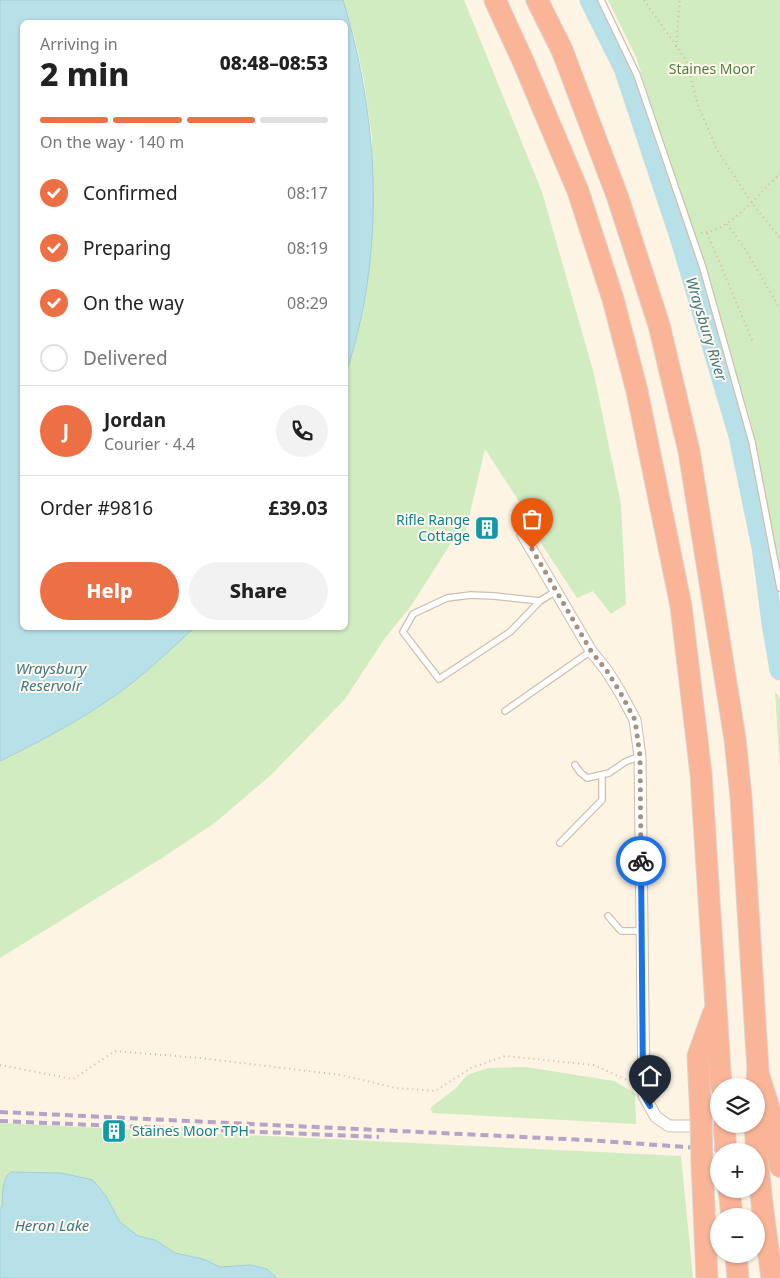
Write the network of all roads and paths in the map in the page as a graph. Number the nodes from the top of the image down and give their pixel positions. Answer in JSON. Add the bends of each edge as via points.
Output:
{"nodes":[{"id":1,"x":495,"y":0,"type":"edge"},
{"id":2,"x":537,"y":0,"type":"edge"},
{"id":3,"x":601,"y":0,"type":"edge"},
{"id":4,"x":644,"y":0,"type":"edge"},
{"id":5,"x":680,"y":0,"type":"edge"},
{"id":6,"x":676,"y":47,"type":"junction"},
{"id":7,"x":780,"y":174,"type":"edge"},
{"id":8,"x":752,"y":203,"type":"junction"},
{"id":9,"x":727,"y":222,"type":"junction"},
{"id":10,"x":707,"y":233,"type":"junction"},
{"id":11,"x":691,"y":234,"type":"junction"},
{"id":12,"x":780,"y":238,"type":"edge"},
{"id":13,"x":780,"y":309,"type":"edge"},
{"id":14,"x":753,"y":342,"type":"dead end"},
{"id":15,"x":523,"y":535,"type":"dead end"},
{"id":16,"x":780,"y":588,"type":"edge"},
{"id":17,"x":556,"y":591,"type":"junction"},
{"id":18,"x":540,"y":601,"type":"junction"},
{"id":19,"x":591,"y":651,"type":"junction"},
{"id":20,"x":505,"y":711,"type":"dead end"},
{"id":21,"x":640,"y":756,"type":"junction"},
{"id":22,"x":575,"y":765,"type":"dead end"},
{"id":23,"x":602,"y":775,"type":"junction"},
{"id":24,"x":560,"y":843,"type":"dead end"},
{"id":25,"x":608,"y":916,"type":"dead end"},
{"id":26,"x":640,"y":931,"type":"junction"},
{"id":27,"x":715,"y":1007,"type":"junction"},
{"id":28,"x":0,"y":1065,"type":"edge"},
{"id":29,"x":720,"y":1078,"type":"edge"},
{"id":30,"x":757,"y":1078,"type":"edge"},
{"id":31,"x":643,"y":1085,"type":"junction"},
{"id":32,"x":765,"y":1109,"type":"edge"},
{"id":33,"x":769,"y":1123,"type":"edge"},
{"id":34,"x":780,"y":1167,"type":"edge"},
{"id":35,"x":737,"y":1263,"type":"edge"},
{"id":36,"x":707,"y":1278,"type":"edge"},
{"id":37,"x":738,"y":1278,"type":"edge"},
{"id":38,"x":772,"y":1278,"type":"edge"}],
"edges":[{"from":1,"to":27,"type":"highway","via":[[578,191],[613,299],[637,391],[681,606],[701,774]]},
{"from":2,"to":30,"type":"highway","via":[[562,50],[618,198],[659,325],[689,451],[735,739]]},
{"from":3,"to":11,"type":"lane","via":[[637,75]]},
{"from":4,"to":6,"type":"path"},
{"from":5,"to":6,"type":"path"},
{"from":6,"to":8,"type":"path","via":[[686,60],[698,105],[717,150]]},
{"from":7,"to":8,"type":"path"},
{"from":8,"to":9,"type":"path"},
{"from":8,"to":12,"type":"path"},
{"from":9,"to":10,"type":"path"},
{"from":9,"to":13,"type":"path"},
{"from":10,"to":11,"type":"path"},
{"from":10,"to":14,"type":"path"},
{"from":11,"to":16,"type":"lane","via":[[752,442]]},
{"from":15,"to":17,"type":"street"},
{"from":17,"to":18,"type":"lane"},
{"from":17,"to":19,"type":"street"},
{"from":18,"to":18,"type":"lane","via":[[510,632],[439,679],[403,632],[413,614],[447,598],[471,595]]},
{"from":19,"to":20,"type":"lane"},
{"from":19,"to":21,"type":"street","via":[[607,671],[635,720]]},
{"from":21,"to":23,"type":"lane"},
{"from":21,"to":26,"type":"street"},
{"from":22,"to":23,"type":"lane","via":[[587,778]]},
{"from":23,"to":24,"type":"lane","via":[[602,800]]},
{"from":25,"to":26,"type":"lane","via":[[621,931]]},
{"from":26,"to":31,"type":"street"},
{"from":27,"to":29,"type":"highway"},
{"from":27,"to":36,"type":"highway","bridge":true,"via":[[698,1056]]},
{"from":28,"to":31,"type":"path","via":[[73,1079],[115,1051],[341,1075],[396,1088],[435,1091],[471,1068],[505,1056],[594,1065]]},
{"from":31,"to":33,"type":"street","via":[[644,1096],[656,1117],[669,1126]]},
{"from":32,"to":33,"type":"highway"},
{"from":33,"to":34,"type":"highway","bridge":true},
{"from":33,"to":38,"type":"highway","bridge":true,"via":[[758,1166]]},
{"from":35,"to":37,"type":"highway"}]}
